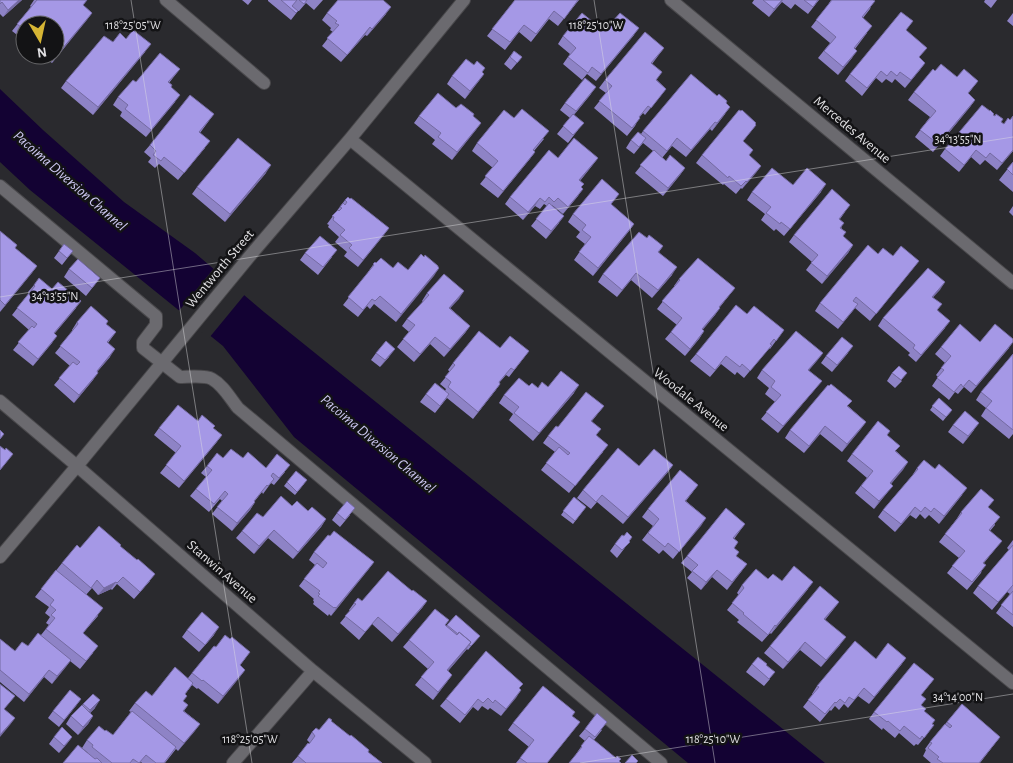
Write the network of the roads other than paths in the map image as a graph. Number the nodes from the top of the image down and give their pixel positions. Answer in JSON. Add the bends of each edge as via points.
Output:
{"nodes":[{"id":1,"x":166,"y":0,"type":"edge"},
{"id":2,"x":464,"y":0,"type":"edge"},
{"id":3,"x":671,"y":0,"type":"edge"},
{"id":4,"x":264,"y":83,"type":"dead end"},
{"id":5,"x":350,"y":139,"type":"junction"},
{"id":6,"x":0,"y":186,"type":"edge"},
{"id":7,"x":1013,"y":283,"type":"edge"},
{"id":8,"x":164,"y":360,"type":"junction"},
{"id":9,"x":0,"y":402,"type":"edge"},
{"id":10,"x":77,"y":466,"type":"junction"},
{"id":11,"x":0,"y":557,"type":"edge"},
{"id":12,"x":313,"y":671,"type":"junction"},
{"id":13,"x":1013,"y":683,"type":"edge"},
{"id":14,"x":233,"y":763,"type":"edge"},
{"id":15,"x":425,"y":763,"type":"edge"},
{"id":16,"x":661,"y":763,"type":"edge"}],
"edges":[{"from":1,"to":4,"type":"street"},
{"from":2,"to":5,"type":"street","name":"Wentworth Street"},
{"from":3,"to":7,"type":"street","name":"Mercedes Avenue"},
{"from":5,"to":8,"type":"street","name":"Wentworth Street"},
{"from":5,"to":13,"type":"street","name":"Woodale Avenue"},
{"from":6,"to":8,"type":"street","via":[[156,316],[156,325],[143,342],[143,348]]},
{"from":8,"to":10,"type":"street","name":"Wentworth Street"},
{"from":8,"to":16,"type":"street","via":[[180,377],[210,378],[238,408]]},
{"from":9,"to":10,"type":"street","name":"Stanwin Avenue"},
{"from":10,"to":11,"type":"street","name":"Wentworth Street"},
{"from":10,"to":12,"type":"street","name":"Stanwin Avenue"},
{"from":12,"to":14,"type":"street"},
{"from":12,"to":15,"type":"street","name":"Stanwin Avenue"}]}
